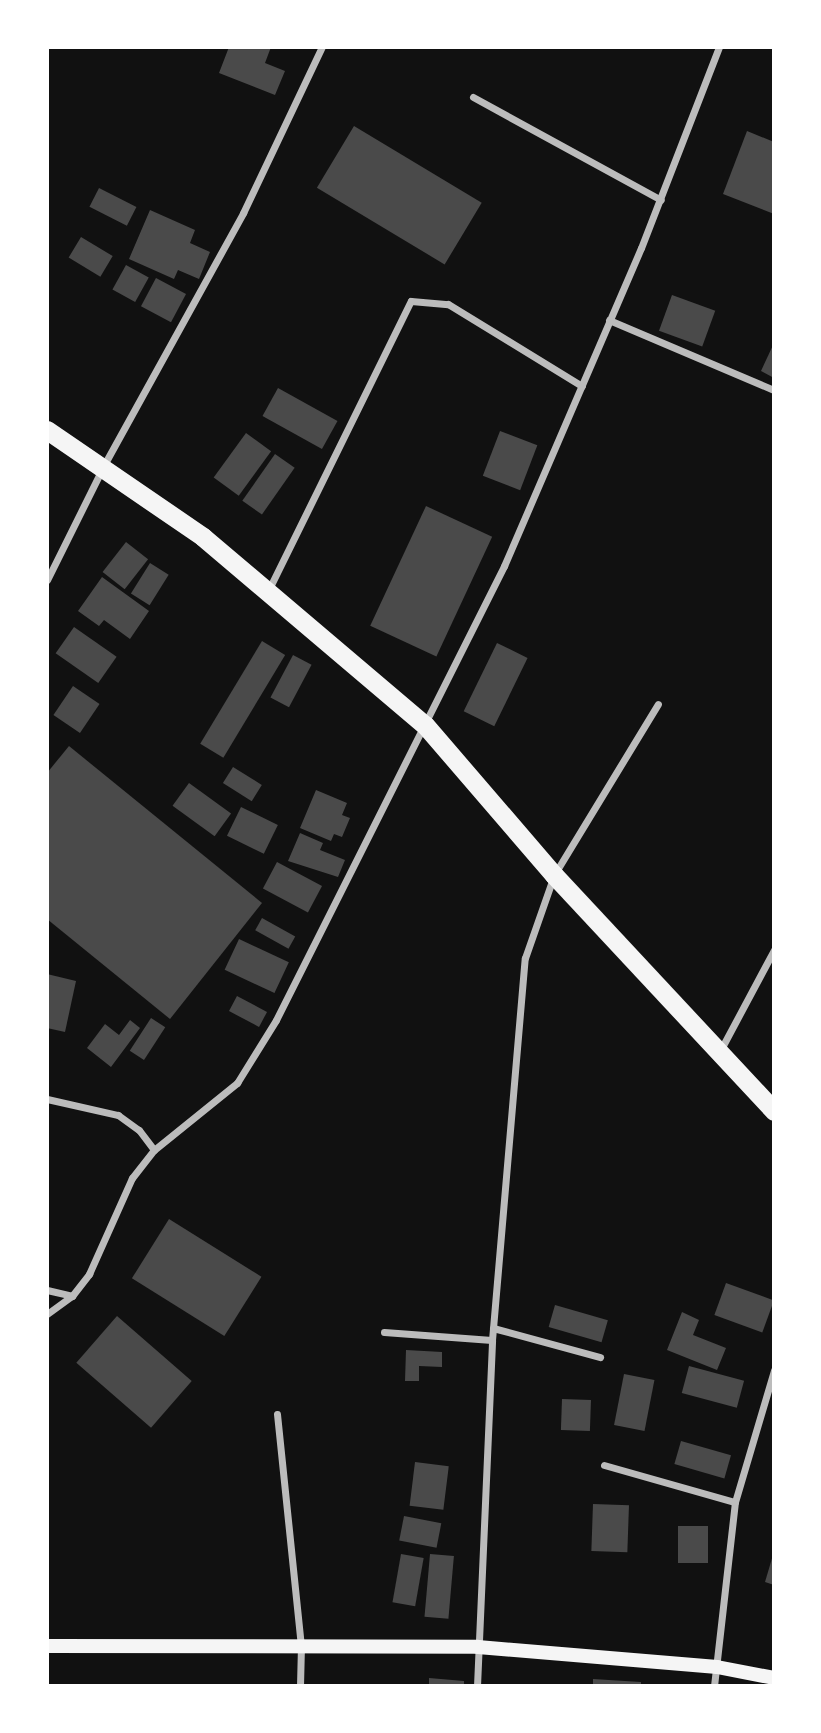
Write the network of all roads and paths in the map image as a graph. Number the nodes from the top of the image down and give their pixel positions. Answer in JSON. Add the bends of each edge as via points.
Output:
{"nodes":[{"id":1,"x":322,"y":47,"type":"edge"},
{"id":2,"x":719,"y":47,"type":"edge"},
{"id":3,"x":473,"y":97,"type":"dead end"},
{"id":4,"x":661,"y":200,"type":"junction"},
{"id":5,"x":609,"y":320,"type":"junction"},
{"id":6,"x":582,"y":386,"type":"junction"},
{"id":7,"x":774,"y":390,"type":"edge"},
{"id":8,"x":47,"y":430,"type":"edge"},
{"id":9,"x":104,"y":465,"type":"junction"},
{"id":10,"x":47,"y":580,"type":"edge"},
{"id":11,"x":269,"y":590,"type":"junction"},
{"id":12,"x":659,"y":704,"type":"dead end"},
{"id":13,"x":425,"y":725,"type":"junction"},
{"id":14,"x":554,"y":875,"type":"junction"},
{"id":15,"x":774,"y":950,"type":"edge"},
{"id":16,"x":719,"y":1051,"type":"junction"},
{"id":17,"x":47,"y":1100,"type":"edge"},
{"id":18,"x":774,"y":1111,"type":"edge"},
{"id":19,"x":154,"y":1150,"type":"junction"},
{"id":20,"x":47,"y":1290,"type":"edge"},
{"id":21,"x":72,"y":1296,"type":"junction"},
{"id":22,"x":47,"y":1314,"type":"edge"},
{"id":23,"x":493,"y":1328,"type":"junction"},
{"id":24,"x":384,"y":1332,"type":"dead end"},
{"id":25,"x":492,"y":1340,"type":"junction"},
{"id":26,"x":600,"y":1357,"type":"dead end"},
{"id":27,"x":774,"y":1370,"type":"edge"},
{"id":28,"x":277,"y":1414,"type":"dead end"},
{"id":29,"x":604,"y":1465,"type":"dead end"},
{"id":30,"x":735,"y":1502,"type":"junction"},
{"id":31,"x":301,"y":1645,"type":"junction"},
{"id":32,"x":47,"y":1646,"type":"edge"},
{"id":33,"x":478,"y":1647,"type":"junction"},
{"id":34,"x":717,"y":1667,"type":"junction"},
{"id":35,"x":774,"y":1678,"type":"edge"},
{"id":36,"x":300,"y":1686,"type":"edge"},
{"id":37,"x":477,"y":1686,"type":"edge"},
{"id":38,"x":715,"y":1686,"type":"edge"}],
"edges":[{"from":1,"to":9,"type":"street","via":[[243,213]]},
{"from":2,"to":4,"type":"street"},
{"from":3,"to":4,"type":"street"},
{"from":4,"to":5,"type":"street"},
{"from":5,"to":6,"type":"street"},
{"from":5,"to":7,"type":"street"},
{"from":6,"to":11,"type":"street","via":[[448,304],[411,301]]},
{"from":6,"to":13,"type":"street","via":[[504,566]]},
{"from":8,"to":9,"type":"highway"},
{"from":9,"to":10,"type":"street"},
{"from":9,"to":11,"type":"highway"},
{"from":11,"to":13,"type":"highway"},
{"from":12,"to":14,"type":"street"},
{"from":13,"to":14,"type":"highway"},
{"from":13,"to":19,"type":"street","via":[[250,1067]]},
{"from":14,"to":16,"type":"highway"},
{"from":14,"to":23,"type":"street","via":[[526,958]]},
{"from":15,"to":16,"type":"street"},
{"from":16,"to":18,"type":"highway"},
{"from":17,"to":19,"type":"street","via":[[118,1115],[139,1130]]},
{"from":19,"to":21,"type":"street","via":[[132,1178],[103,1248]]},
{"from":20,"to":21,"type":"street"},
{"from":21,"to":22,"type":"street"},
{"from":23,"to":25,"type":"street"},
{"from":23,"to":26,"type":"street"},
{"from":24,"to":25,"type":"street"},
{"from":25,"to":33,"type":"street"},
{"from":27,"to":30,"type":"street"},
{"from":28,"to":31,"type":"street"},
{"from":29,"to":30,"type":"street"},
{"from":30,"to":34,"type":"street","via":[[720,1604]]},
{"from":31,"to":32,"type":"main road"},
{"from":31,"to":33,"type":"main road"},
{"from":31,"to":36,"type":"street"},
{"from":33,"to":34,"type":"main road"},
{"from":33,"to":37,"type":"street"},
{"from":34,"to":35,"type":"main road"},
{"from":34,"to":38,"type":"street"}]}
